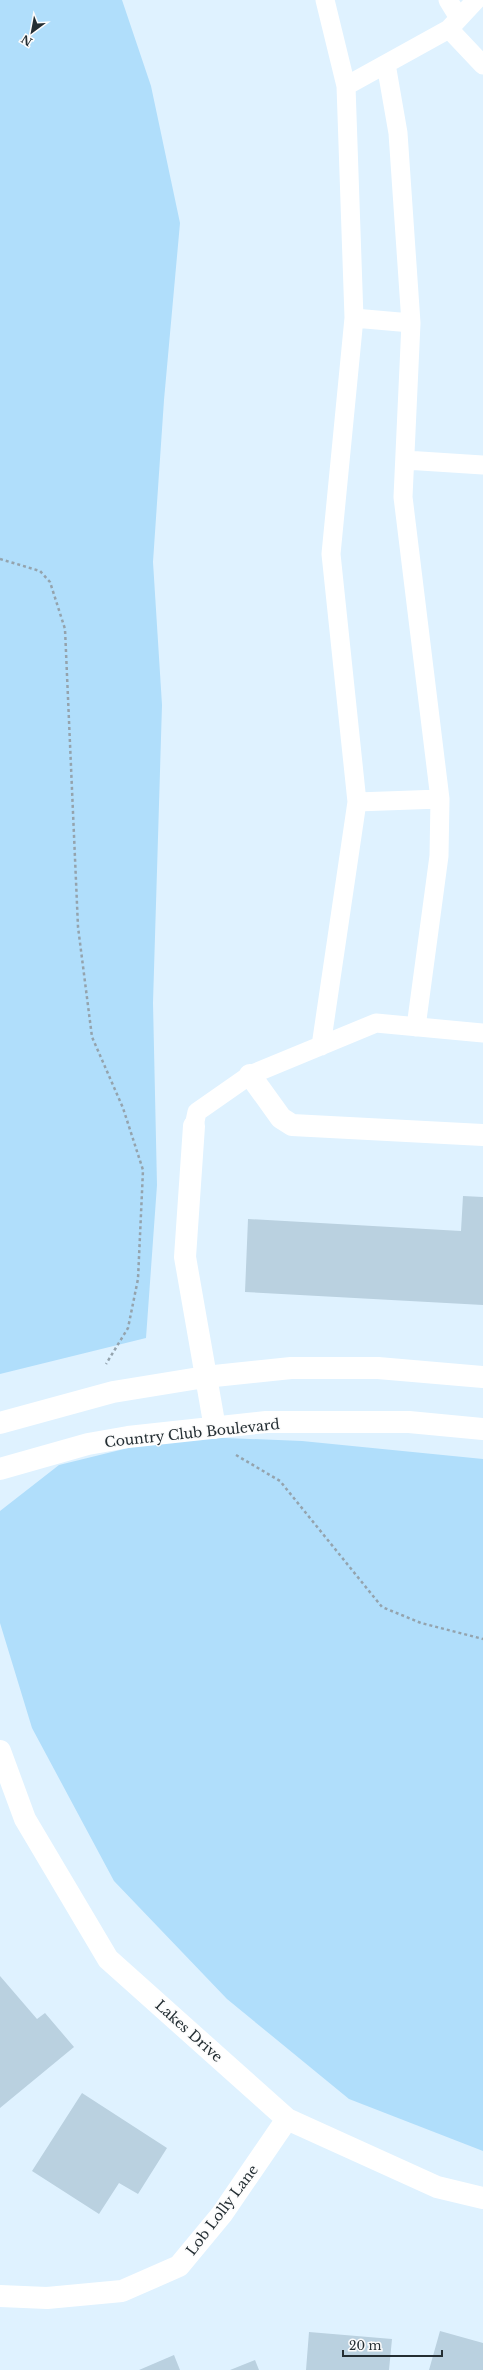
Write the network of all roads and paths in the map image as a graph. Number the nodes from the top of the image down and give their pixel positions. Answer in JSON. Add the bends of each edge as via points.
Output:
{"nodes":[{"id":1,"x":325,"y":0,"type":"edge"},
{"id":2,"x":448,"y":0,"type":"edge"},
{"id":3,"x":476,"y":0,"type":"edge"},
{"id":4,"x":454,"y":23,"type":"junction"},
{"id":5,"x":386,"y":64,"type":"junction"},
{"id":6,"x":483,"y":65,"type":"edge"},
{"id":7,"x":346,"y":86,"type":"junction"},
{"id":8,"x":354,"y":318,"type":"junction"},
{"id":9,"x":411,"y":323,"type":"junction"},
{"id":10,"x":405,"y":460,"type":"junction"},
{"id":11,"x":483,"y":465,"type":"edge"},
{"id":12,"x":440,"y":799,"type":"junction"},
{"id":13,"x":357,"y":802,"type":"junction"},
{"id":14,"x":416,"y":1027,"type":"junction"},
{"id":15,"x":483,"y":1033,"type":"edge"},
{"id":16,"x":321,"y":1046,"type":"junction"},
{"id":17,"x":250,"y":1075,"type":"junction"},
{"id":18,"x":194,"y":1126,"type":"joint"},
{"id":19,"x":483,"y":1135,"type":"edge"},
{"id":20,"x":205,"y":1377,"type":"junction"},
{"id":21,"x":483,"y":1377,"type":"edge"},
{"id":22,"x":0,"y":1423,"type":"edge"},
{"id":23,"x":215,"y":1428,"type":"junction"},
{"id":24,"x":483,"y":1429,"type":"edge"},
{"id":25,"x":0,"y":1469,"type":"edge"},
{"id":26,"x":0,"y":1751,"type":"edge"},
{"id":27,"x":287,"y":2120,"type":"junction"},
{"id":28,"x":483,"y":2198,"type":"edge"},
{"id":29,"x":0,"y":2296,"type":"edge"}],
"edges":[{"from":1,"to":7,"type":"lane"},
{"from":2,"to":4,"type":"lane"},
{"from":3,"to":4,"type":"lane"},
{"from":4,"to":5,"type":"lane"},
{"from":4,"to":6,"type":"lane"},
{"from":5,"to":7,"type":"lane"},
{"from":5,"to":9,"type":"lane","via":[[398,133]]},
{"from":7,"to":8,"type":"lane"},
{"from":8,"to":9,"type":"lane"},
{"from":8,"to":13,"type":"lane","via":[[331,554]]},
{"from":9,"to":10,"type":"lane"},
{"from":10,"to":11,"type":"lane"},
{"from":10,"to":12,"type":"lane","via":[[403,497]]},
{"from":12,"to":13,"type":"lane"},
{"from":12,"to":14,"type":"lane","via":[[439,856]]},
{"from":13,"to":16,"type":"lane"},
{"from":14,"to":15,"type":"lane"},
{"from":14,"to":16,"type":"lane","via":[[376,1024]]},
{"from":16,"to":17,"type":"lane"},
{"from":17,"to":18,"type":"lane","via":[[197,1112]]},
{"from":17,"to":19,"type":"street","via":[[281,1118],[292,1125]]},
{"from":18,"to":20,"type":"street","via":[[185,1257]]},
{"from":20,"to":21,"type":"street","via":[[290,1368],[378,1368]]},
{"from":20,"to":22,"type":"street","via":[[113,1392]]},
{"from":20,"to":23,"type":"street"},
{"from":23,"to":24,"type":"street","name":"Country Club Boulevard","via":[[266,1422],[409,1422]]},
{"from":23,"to":25,"type":"street","name":"Country Club Boulevard","via":[[88,1444]]},
{"from":26,"to":27,"type":"street","name":"Lakes Drive","via":[[25,1820],[108,1959]]},
{"from":27,"to":28,"type":"street","name":"Lakes Drive","via":[[437,2187]]},
{"from":27,"to":29,"type":"street","name":"Lob Lolly Lane","via":[[222,2214],[179,2266],[122,2291],[47,2298]]}]}
